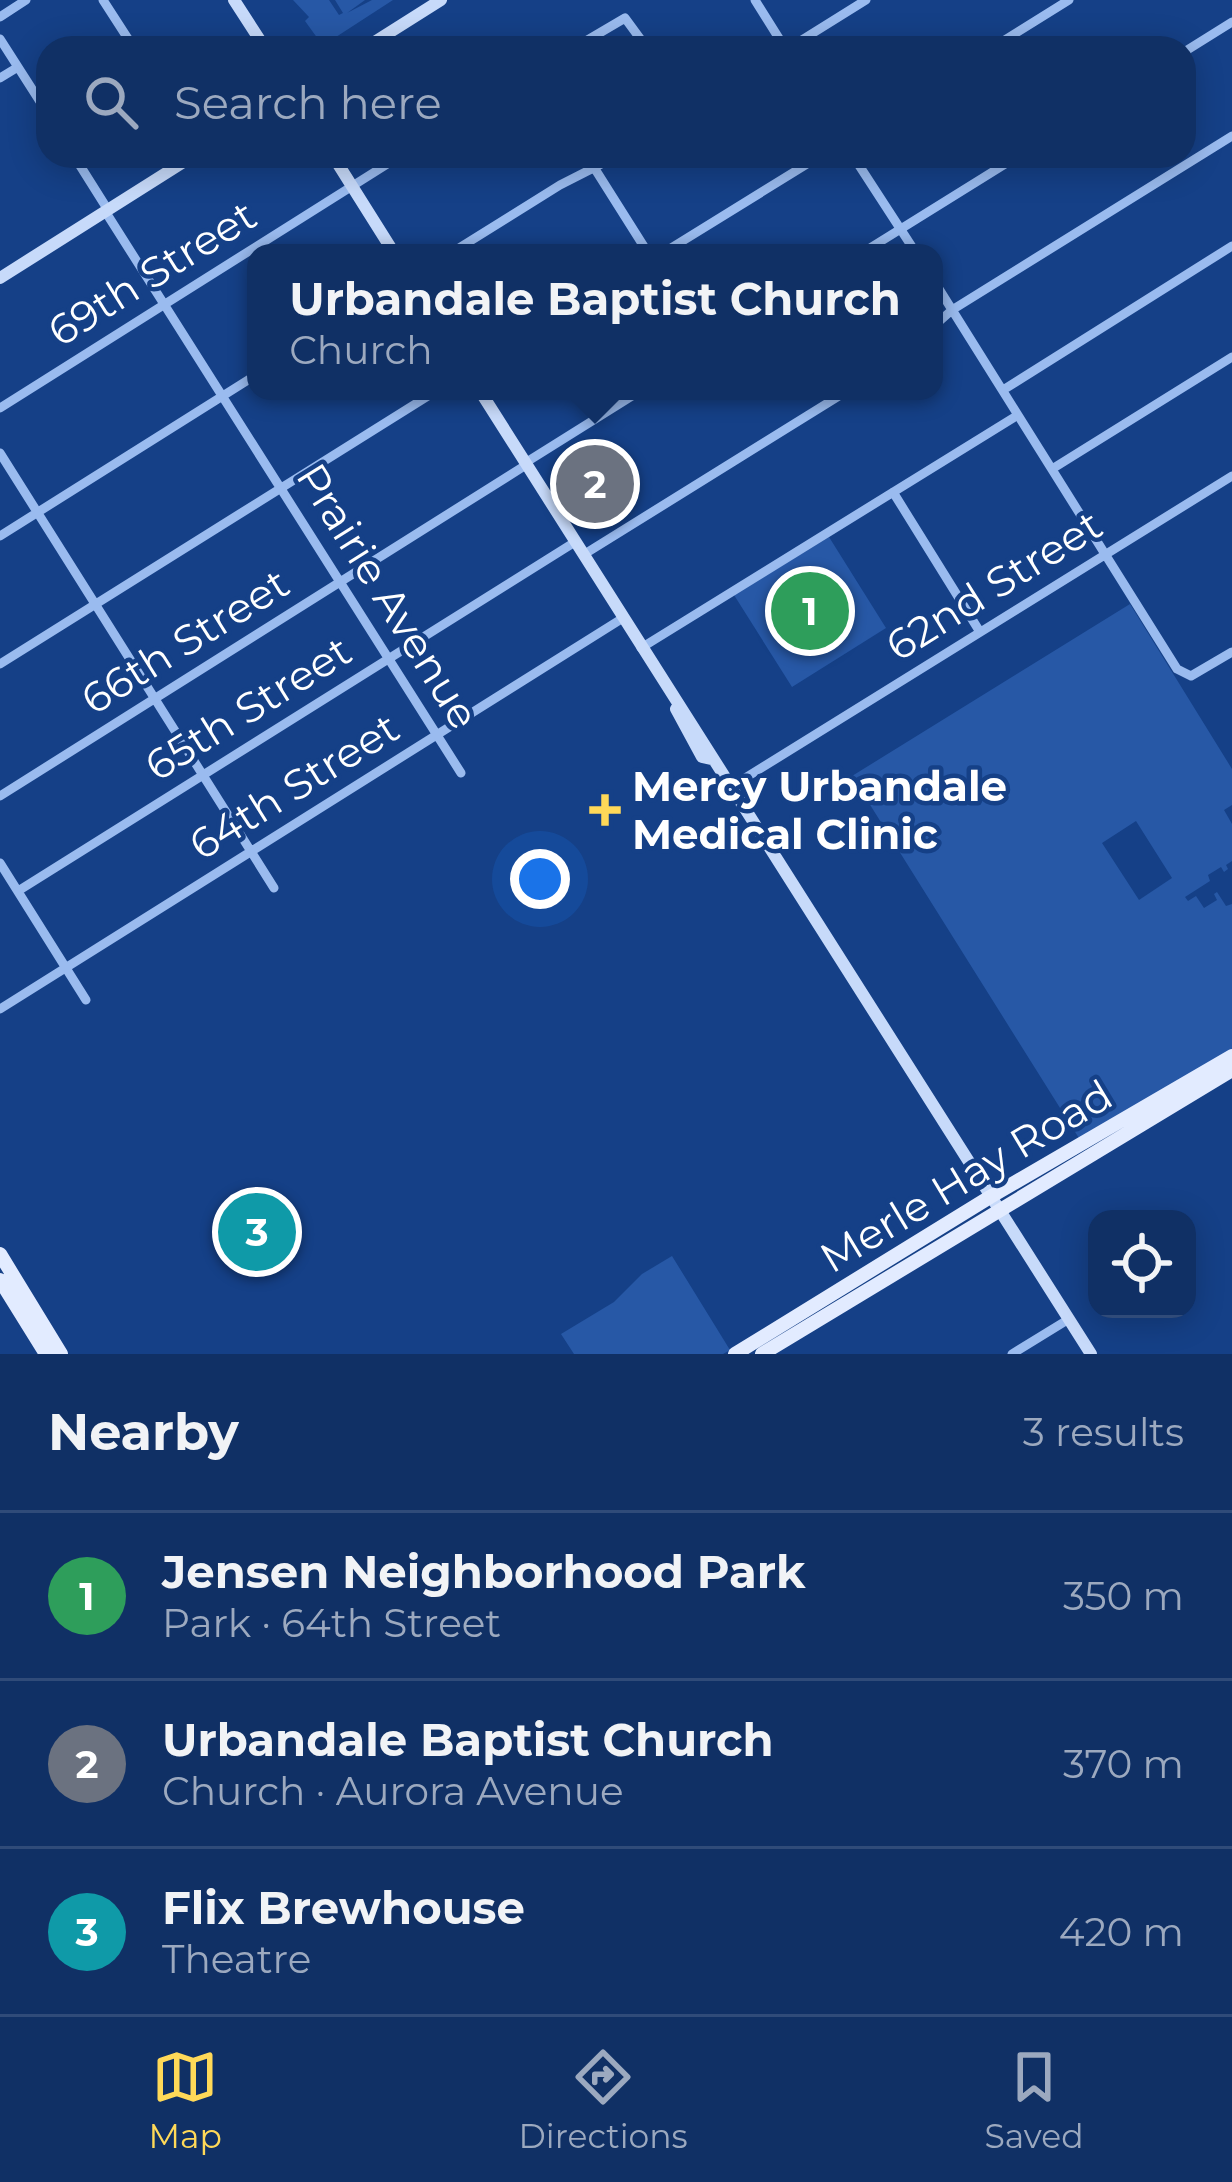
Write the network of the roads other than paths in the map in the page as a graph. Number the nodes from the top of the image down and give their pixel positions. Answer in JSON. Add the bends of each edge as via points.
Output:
{"nodes":[{"id":1,"x":26,"y":0,"type":"edge"},
{"id":2,"x":103,"y":0,"type":"edge"},
{"id":3,"x":234,"y":0,"type":"edge"},
{"id":4,"x":441,"y":0,"type":"edge"},
{"id":5,"x":754,"y":0,"type":"edge"},
{"id":6,"x":866,"y":0,"type":"edge"},
{"id":7,"x":1069,"y":0,"type":"edge"},
{"id":8,"x":0,"y":17,"type":"edge"},
{"id":9,"x":1232,"y":22,"type":"edge"},
{"id":10,"x":126,"y":36,"type":"edge"},
{"id":11,"x":257,"y":36,"type":"edge"},
{"id":12,"x":383,"y":36,"type":"edge"},
{"id":13,"x":593,"y":36,"type":"edge"},
{"id":14,"x":639,"y":36,"type":"edge"},
{"id":15,"x":779,"y":36,"type":"edge"},
{"id":16,"x":807,"y":36,"type":"edge"},
{"id":17,"x":1011,"y":36,"type":"edge"},
{"id":18,"x":0,"y":38,"type":"edge"},
{"id":19,"x":1196,"y":44,"type":"edge"},
{"id":20,"x":18,"y":67,"type":"junction"},
{"id":21,"x":0,"y":78,"type":"edge"},
{"id":22,"x":36,"y":95,"type":"edge"},
{"id":23,"x":1232,"y":136,"type":"edge"},
{"id":24,"x":1196,"y":158,"type":"edge"},
{"id":25,"x":81,"y":168,"type":"edge"},
{"id":26,"x":174,"y":168,"type":"edge"},
{"id":27,"x":341,"y":168,"type":"edge"},
{"id":28,"x":381,"y":168,"type":"edge"},
{"id":29,"x":801,"y":168,"type":"edge"},
{"id":30,"x":862,"y":168,"type":"edge"},
{"id":31,"x":999,"y":168,"type":"edge"},
{"id":32,"x":1181,"y":168,"type":"edge"},
{"id":33,"x":595,"y":169,"type":"joint"},
{"id":34,"x":352,"y":186,"type":"junction"},
{"id":35,"x":107,"y":211,"type":"junction"},
{"id":36,"x":901,"y":229,"type":"junction"},
{"id":37,"x":260,"y":244,"type":"edge"},
{"id":38,"x":388,"y":244,"type":"edge"},
{"id":39,"x":465,"y":244,"type":"edge"},
{"id":40,"x":643,"y":244,"type":"edge"},
{"id":41,"x":678,"y":244,"type":"edge"},
{"id":42,"x":877,"y":244,"type":"edge"},
{"id":43,"x":910,"y":244,"type":"edge"},
{"id":44,"x":1232,"y":246,"type":"edge"},
{"id":45,"x":247,"y":252,"type":"edge"},
{"id":46,"x":0,"y":278,"type":"edge"},
{"id":47,"x":943,"y":296,"type":"edge"},
{"id":48,"x":165,"y":304,"type":"junction"},
{"id":49,"x":952,"y":310,"type":"junction"},
{"id":50,"x":943,"y":318,"type":"edge"},
{"id":51,"x":1232,"y":357,"type":"edge"},
{"id":52,"x":247,"y":381,"type":"edge"},
{"id":53,"x":1003,"y":390,"type":"junction"},
{"id":54,"x":223,"y":396,"type":"junction"},
{"id":55,"x":422,"y":400,"type":"edge"},
{"id":56,"x":486,"y":400,"type":"edge"},
{"id":57,"x":626,"y":400,"type":"edge"},
{"id":58,"x":833,"y":400,"type":"edge"},
{"id":59,"x":0,"y":407,"type":"edge"},
{"id":60,"x":1018,"y":415,"type":"junction"},
{"id":61,"x":0,"y":453,"type":"edge"},
{"id":62,"x":526,"y":464,"type":"junction"},
{"id":63,"x":1052,"y":469,"type":"junction"},
{"id":64,"x":1232,"y":476,"type":"edge"},
{"id":65,"x":281,"y":488,"type":"junction"},
{"id":66,"x":892,"y":492,"type":"junction"},
{"id":67,"x":37,"y":512,"type":"junction"},
{"id":68,"x":0,"y":536,"type":"edge"},
{"id":69,"x":575,"y":542,"type":"junction"},
{"id":70,"x":1106,"y":554,"type":"junction"},
{"id":71,"x":583,"y":555,"type":"junction"},
{"id":72,"x":340,"y":581,"type":"junction"},
{"id":73,"x":95,"y":604,"type":"junction"},
{"id":74,"x":622,"y":618,"type":"junction"},
{"id":75,"x":980,"y":632,"type":"junction"},
{"id":76,"x":641,"y":648,"type":"junction"},
{"id":77,"x":1232,"y":652,"type":"edge"},
{"id":78,"x":389,"y":658,"type":"junction"},
{"id":79,"x":0,"y":664,"type":"edge"},
{"id":80,"x":155,"y":698,"type":"junction"},
{"id":81,"x":437,"y":735,"type":"junction"},
{"id":82,"x":461,"y":773,"type":"dead end"},
{"id":83,"x":203,"y":775,"type":"junction"},
{"id":84,"x":729,"y":788,"type":"junction"},
{"id":85,"x":0,"y":796,"type":"edge"},
{"id":86,"x":251,"y":851,"type":"junction"},
{"id":87,"x":0,"y":863,"type":"edge"},
{"id":88,"x":274,"y":888,"type":"dead end"},
{"id":89,"x":18,"y":891,"type":"junction"},
{"id":90,"x":66,"y":968,"type":"junction"},
{"id":91,"x":86,"y":1000,"type":"dead end"},
{"id":92,"x":0,"y":1009,"type":"edge"},
{"id":93,"x":1232,"y":1055,"type":"edge"},
{"id":94,"x":1232,"y":1070,"type":"edge"},
{"id":95,"x":994,"y":1203,"type":"junction"},
{"id":96,"x":0,"y":1254,"type":"edge"},
{"id":97,"x":0,"y":1280,"type":"edge"},
{"id":98,"x":13,"y":1301,"type":"edge"},
{"id":99,"x":1069,"y":1318,"type":"junction"},
{"id":100,"x":46,"y":1354,"type":"edge"},
{"id":101,"x":61,"y":1354,"type":"edge"},
{"id":102,"x":735,"y":1354,"type":"edge"},
{"id":103,"x":762,"y":1354,"type":"edge"},
{"id":104,"x":1012,"y":1354,"type":"edge"},
{"id":105,"x":1091,"y":1354,"type":"edge"}],
"edges":[{"from":1,"to":8,"type":"street"},
{"from":2,"to":10,"type":"street"},
{"from":3,"to":11,"type":"street"},
{"from":4,"to":12,"type":"street"},
{"from":5,"to":15,"type":"street"},
{"from":6,"to":16,"type":"street"},
{"from":7,"to":17,"type":"street"},
{"from":9,"to":19,"type":"street"},
{"from":13,"to":14,"type":"street","via":[[628,19]]},
{"from":18,"to":20,"type":"street"},
{"from":20,"to":21,"type":"street"},
{"from":20,"to":22,"type":"street"},
{"from":23,"to":24,"type":"street"},
{"from":25,"to":35,"type":"street","name":"Prairie Avenue"},
{"from":26,"to":35,"type":"street"},
{"from":27,"to":34,"type":"street"},
{"from":28,"to":34,"type":"street","name":"69th Street"},
{"from":29,"to":41,"type":"street"},
{"from":30,"to":36,"type":"street"},
{"from":31,"to":36,"type":"street"},
{"from":32,"to":49,"type":"street"},
{"from":33,"to":39,"type":"street"},
{"from":33,"to":40,"type":"street"},
{"from":34,"to":37,"type":"street","name":"69th Street"},
{"from":34,"to":38,"type":"street"},
{"from":35,"to":46,"type":"street"},
{"from":35,"to":48,"type":"street","name":"Prairie Avenue"},
{"from":36,"to":42,"type":"street"},
{"from":36,"to":43,"type":"street"},
{"from":44,"to":53,"type":"street"},
{"from":45,"to":48,"type":"street","name":"69th Street"},
{"from":47,"to":49,"type":"street"},
{"from":48,"to":54,"type":"street","name":"Prairie Avenue"},
{"from":48,"to":59,"type":"street","name":"69th Street"},
{"from":49,"to":50,"type":"street"},
{"from":49,"to":53,"type":"street"},
{"from":51,"to":63,"type":"street"},
{"from":52,"to":54,"type":"street"},
{"from":53,"to":60,"type":"street"},
{"from":54,"to":65,"type":"street","name":"Prairie Avenue"},
{"from":54,"to":67,"type":"street"},
{"from":55,"to":65,"type":"street"},
{"from":56,"to":62,"type":"street"},
{"from":57,"to":62,"type":"street","name":"66th Street"},
{"from":58,"to":71,"type":"street"},
{"from":60,"to":63,"type":"street"},
{"from":60,"to":66,"type":"street"},
{"from":61,"to":67,"type":"street"},
{"from":62,"to":69,"type":"street"},
{"from":62,"to":72,"type":"street","name":"66th Street"},
{"from":63,"to":70,"type":"street"},
{"from":64,"to":70,"type":"street","name":"62nd Street"},
{"from":65,"to":72,"type":"street","name":"Prairie Avenue"},
{"from":65,"to":73,"type":"street"},
{"from":66,"to":75,"type":"street"},
{"from":66,"to":76,"type":"street"},
{"from":67,"to":68,"type":"street"},
{"from":67,"to":73,"type":"street"},
{"from":69,"to":71,"type":"street"},
{"from":69,"to":78,"type":"street","name":"65th Street"},
{"from":70,"to":75,"type":"street","name":"62nd Street"},
{"from":70,"to":77,"type":"street","via":[[1177,669],[1197,674]]},
{"from":71,"to":74,"type":"street"},
{"from":72,"to":78,"type":"street","name":"Prairie Avenue"},
{"from":72,"to":80,"type":"street","name":"66th Street"},
{"from":73,"to":79,"type":"street"},
{"from":73,"to":80,"type":"street"},
{"from":74,"to":76,"type":"street"},
{"from":74,"to":81,"type":"street","name":"64th Street"},
{"from":75,"to":84,"type":"street","name":"62nd Street"},
{"from":76,"to":84,"type":"street","via":[[702,757]]},
{"from":78,"to":81,"type":"street","name":"Prairie Avenue"},
{"from":78,"to":83,"type":"street","name":"65th Street"},
{"from":80,"to":83,"type":"street"},
{"from":80,"to":85,"type":"street","name":"66th Street"},
{"from":81,"to":82,"type":"street","name":"Prairie Avenue"},
{"from":81,"to":86,"type":"street","name":"64th Street"},
{"from":83,"to":86,"type":"street"},
{"from":83,"to":89,"type":"street","name":"65th Street"},
{"from":84,"to":95,"type":"street"},
{"from":86,"to":88,"type":"street"},
{"from":86,"to":90,"type":"street","name":"64th Street"},
{"from":87,"to":89,"type":"street"},
{"from":89,"to":90,"type":"street"},
{"from":90,"to":91,"type":"street"},
{"from":90,"to":92,"type":"street","name":"64th Street"},
{"from":93,"to":95,"type":"main road","name":"Merle Hay Road"},
{"from":94,"to":95,"type":"main road","name":"Merle Hay Road"},
{"from":95,"to":99,"type":"street"},
{"from":95,"to":102,"type":"main road","name":"Merle Hay Road"},
{"from":95,"to":103,"type":"main road","name":"Merle Hay Road"},
{"from":96,"to":98,"type":"main road"},
{"from":97,"to":98,"type":"main road"},
{"from":98,"to":100,"type":"main road"},
{"from":98,"to":101,"type":"main road"},
{"from":99,"to":104,"type":"street"},
{"from":99,"to":105,"type":"street"}]}
